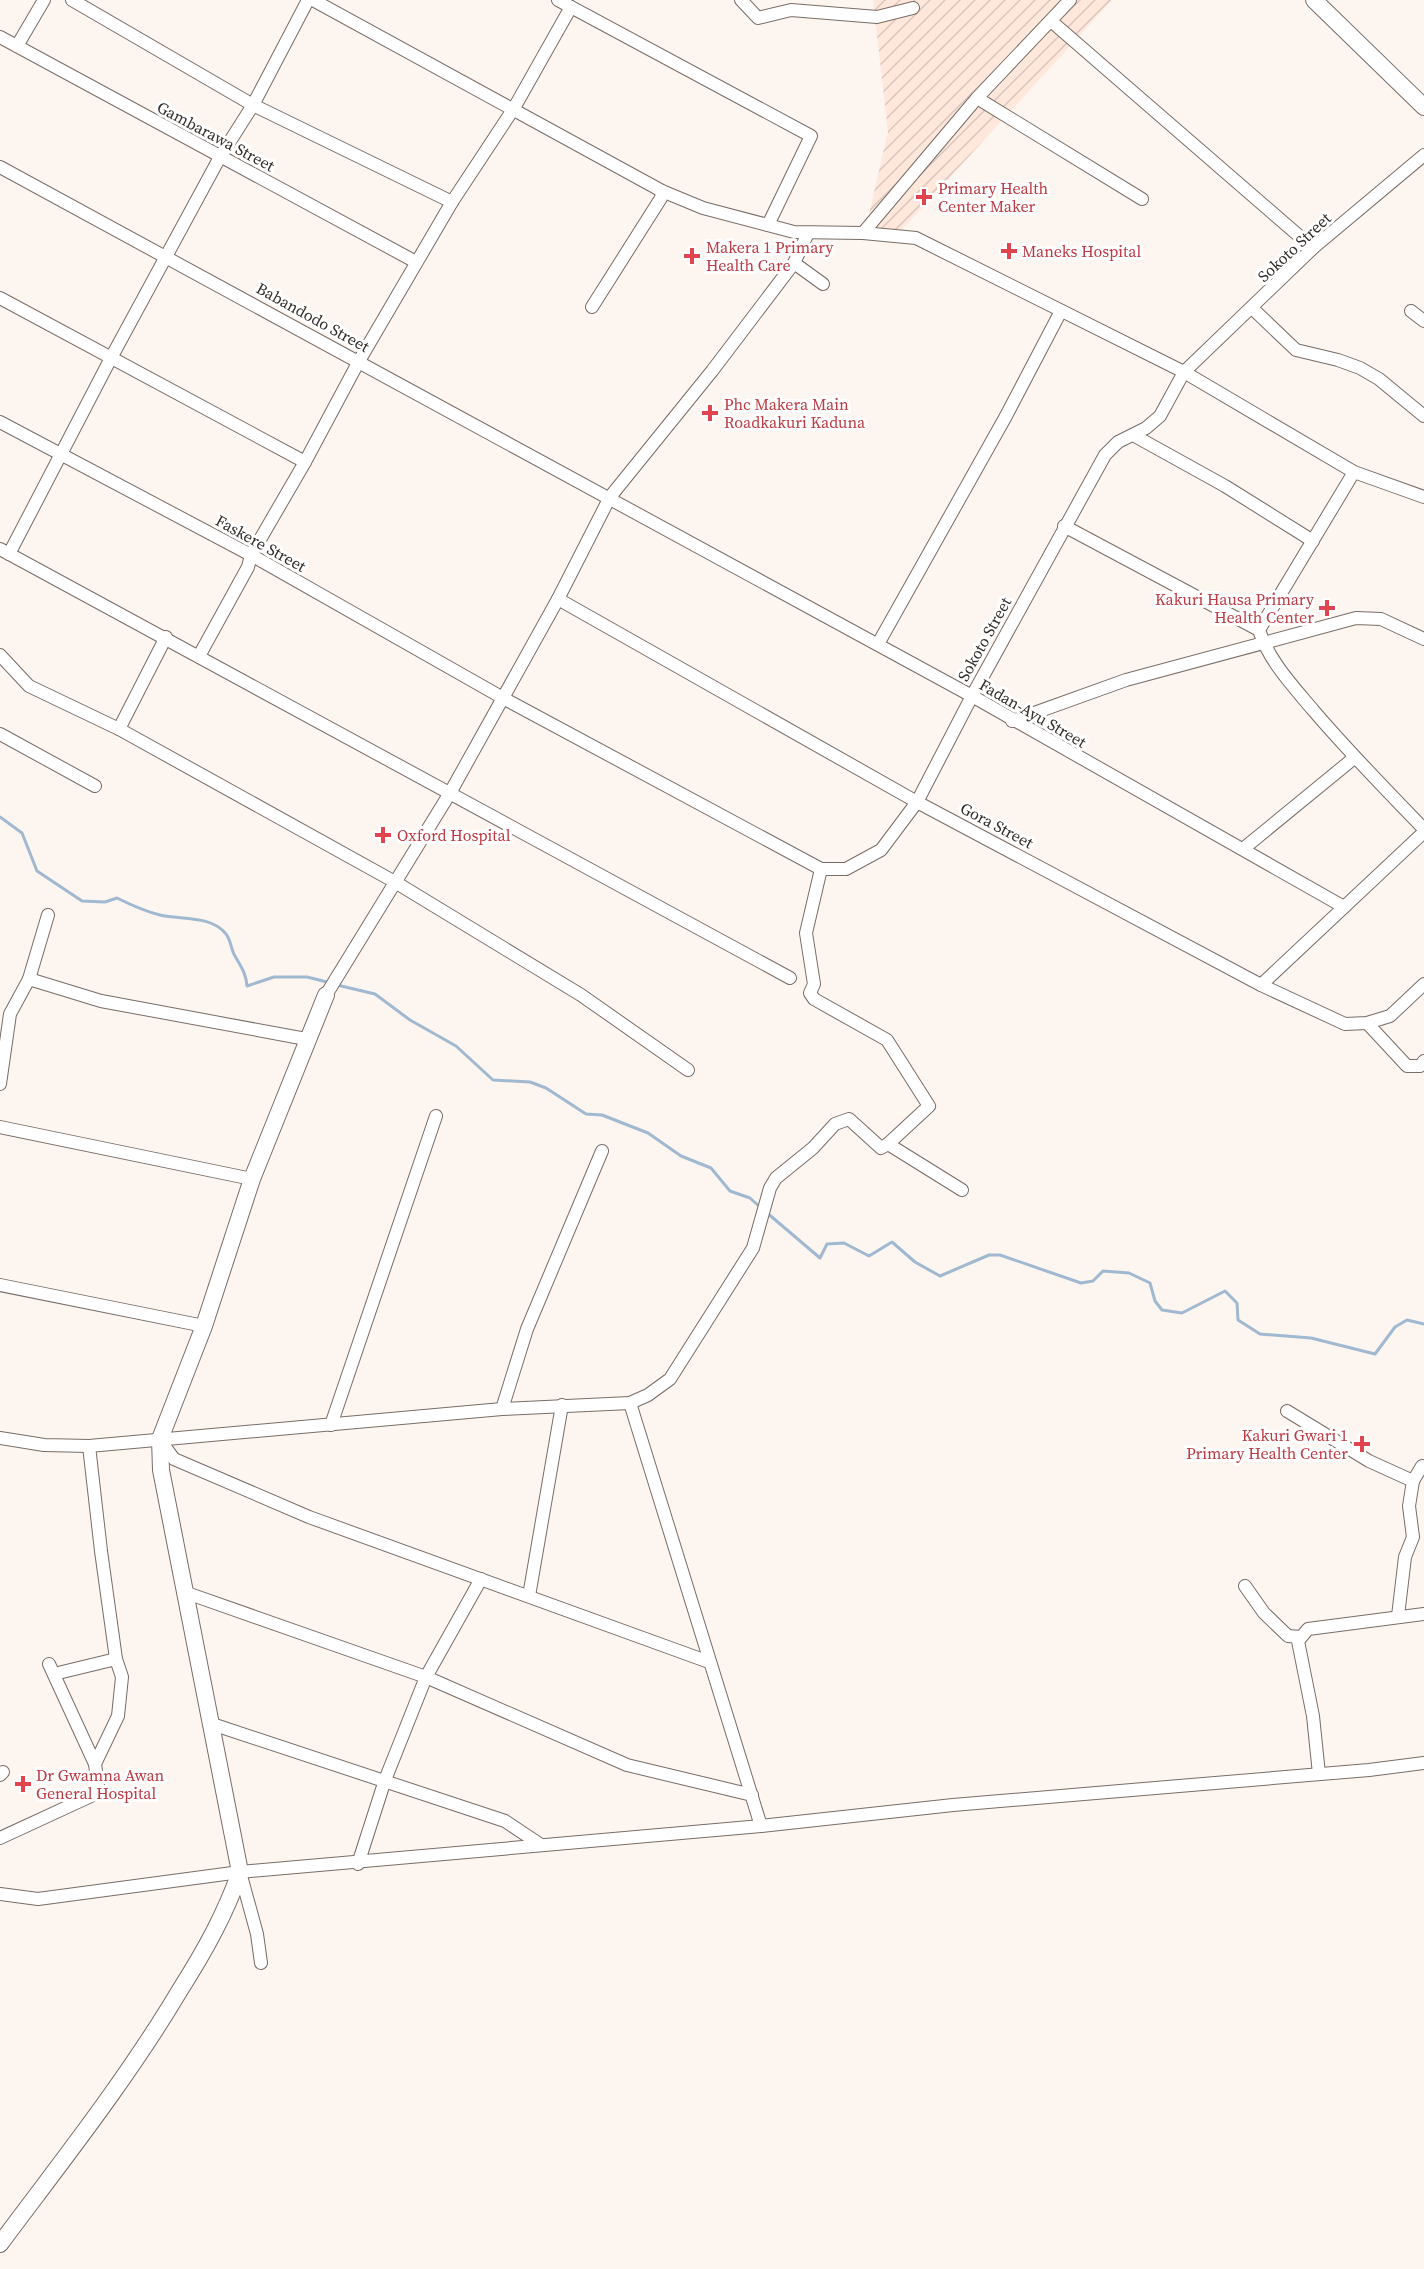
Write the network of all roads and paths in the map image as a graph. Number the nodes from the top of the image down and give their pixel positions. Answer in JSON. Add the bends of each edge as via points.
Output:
{"nodes":[{"id":1,"x":44,"y":0,"type":"edge"},
{"id":2,"x":72,"y":0,"type":"edge"},
{"id":3,"x":308,"y":0,"type":"edge"},
{"id":4,"x":313,"y":0,"type":"edge"},
{"id":5,"x":558,"y":0,"type":"edge"},
{"id":6,"x":741,"y":0,"type":"edge"},
{"id":7,"x":1070,"y":0,"type":"edge"},
{"id":8,"x":1314,"y":0,"type":"edge"},
{"id":9,"x":571,"y":7,"type":"junction"},
{"id":10,"x":913,"y":8,"type":"dead end"},
{"id":11,"x":1051,"y":21,"type":"junction"},
{"id":12,"x":0,"y":37,"type":"edge"},
{"id":13,"x":17,"y":46,"type":"junction"},
{"id":14,"x":977,"y":98,"type":"junction"},
{"id":15,"x":1422,"y":102,"type":"edge"},
{"id":16,"x":253,"y":105,"type":"junction"},
{"id":17,"x":514,"y":108,"type":"junction"},
{"id":18,"x":1423,"y":157,"type":"edge"},
{"id":19,"x":220,"y":158,"type":"junction"},
{"id":20,"x":0,"y":167,"type":"edge"},
{"id":21,"x":662,"y":191,"type":"junction"},
{"id":22,"x":1142,"y":199,"type":"dead end"},
{"id":23,"x":452,"y":202,"type":"junction"},
{"id":24,"x":768,"y":225,"type":"junction"},
{"id":25,"x":808,"y":233,"type":"junction"},
{"id":26,"x":863,"y":233,"type":"junction"},
{"id":27,"x":1313,"y":248,"type":"junction"},
{"id":28,"x":166,"y":256,"type":"junction"},
{"id":29,"x":416,"y":262,"type":"junction"},
{"id":30,"x":794,"y":263,"type":"junction"},
{"id":31,"x":823,"y":284,"type":"dead end"},
{"id":32,"x":0,"y":298,"type":"edge"},
{"id":33,"x":592,"y":307,"type":"dead end"},
{"id":34,"x":1253,"y":309,"type":"junction"},
{"id":35,"x":1061,"y":310,"type":"junction"},
{"id":36,"x":1411,"y":311,"type":"dead end"},
{"id":37,"x":1424,"y":321,"type":"edge"},
{"id":38,"x":111,"y":358,"type":"junction"},
{"id":39,"x":359,"y":361,"type":"junction"},
{"id":40,"x":1184,"y":372,"type":"junction"},
{"id":41,"x":1424,"y":416,"type":"edge"},
{"id":42,"x":0,"y":422,"type":"edge"},
{"id":43,"x":1133,"y":435,"type":"junction"},
{"id":44,"x":60,"y":455,"type":"junction"},
{"id":45,"x":305,"y":462,"type":"junction"},
{"id":46,"x":1354,"y":472,"type":"junction"},
{"id":47,"x":610,"y":497,"type":"junction"},
{"id":48,"x":1424,"y":497,"type":"edge"},
{"id":49,"x":1064,"y":526,"type":"junction"},
{"id":50,"x":1313,"y":541,"type":"junction"},
{"id":51,"x":5,"y":552,"type":"edge"},
{"id":52,"x":250,"y":555,"type":"junction"},
{"id":53,"x":558,"y":599,"type":"junction"},
{"id":54,"x":1259,"y":630,"type":"junction"},
{"id":55,"x":166,"y":637,"type":"junction"},
{"id":56,"x":1424,"y":639,"type":"edge"},
{"id":57,"x":878,"y":644,"type":"junction"},
{"id":58,"x":1264,"y":645,"type":"junction"},
{"id":59,"x":0,"y":655,"type":"edge"},
{"id":60,"x":199,"y":656,"type":"junction"},
{"id":61,"x":972,"y":696,"type":"junction"},
{"id":62,"x":503,"y":698,"type":"junction"},
{"id":63,"x":1011,"y":721,"type":"junction"},
{"id":64,"x":119,"y":729,"type":"junction"},
{"id":65,"x":0,"y":734,"type":"edge"},
{"id":66,"x":1353,"y":758,"type":"junction"},
{"id":67,"x":95,"y":786,"type":"dead end"},
{"id":68,"x":450,"y":793,"type":"junction"},
{"id":69,"x":916,"y":802,"type":"junction"},
{"id":70,"x":1424,"y":830,"type":"edge"},
{"id":71,"x":1243,"y":849,"type":"junction"},
{"id":72,"x":821,"y":869,"type":"junction"},
{"id":73,"x":395,"y":882,"type":"junction"},
{"id":74,"x":1344,"y":907,"type":"junction"},
{"id":75,"x":48,"y":915,"type":"dead end"},
{"id":76,"x":790,"y":978,"type":"dead end"},
{"id":77,"x":29,"y":979,"type":"junction"},
{"id":78,"x":1424,"y":984,"type":"edge"},
{"id":79,"x":1261,"y":985,"type":"junction"},
{"id":80,"x":326,"y":995,"type":"joint"},
{"id":81,"x":5,"y":1012,"type":"edge"},
{"id":82,"x":1367,"y":1023,"type":"junction"},
{"id":83,"x":306,"y":1039,"type":"junction"},
{"id":84,"x":1424,"y":1061,"type":"edge"},
{"id":85,"x":688,"y":1070,"type":"dead end"},
{"id":86,"x":0,"y":1084,"type":"edge"},
{"id":87,"x":436,"y":1116,"type":"dead end"},
{"id":88,"x":0,"y":1127,"type":"edge"},
{"id":89,"x":888,"y":1144,"type":"junction"},
{"id":90,"x":602,"y":1151,"type":"dead end"},
{"id":91,"x":252,"y":1179,"type":"junction"},
{"id":92,"x":962,"y":1190,"type":"dead end"},
{"id":93,"x":0,"y":1285,"type":"edge"},
{"id":94,"x":204,"y":1326,"type":"junction"},
{"id":95,"x":630,"y":1403,"type":"junction"},
{"id":96,"x":562,"y":1405,"type":"junction"},
{"id":97,"x":502,"y":1409,"type":"junction"},
{"id":98,"x":1287,"y":1411,"type":"dead end"},
{"id":99,"x":331,"y":1425,"type":"junction"},
{"id":100,"x":0,"y":1438,"type":"edge"},
{"id":101,"x":160,"y":1439,"type":"junction"},
{"id":102,"x":89,"y":1446,"type":"junction"},
{"id":103,"x":1422,"y":1466,"type":"dead end"},
{"id":104,"x":1413,"y":1481,"type":"junction"},
{"id":105,"x":481,"y":1580,"type":"junction"},
{"id":106,"x":1245,"y":1586,"type":"dead end"},
{"id":107,"x":184,"y":1592,"type":"junction"},
{"id":108,"x":529,"y":1596,"type":"junction"},
{"id":109,"x":1424,"y":1614,"type":"edge"},
{"id":110,"x":1398,"y":1616,"type":"junction"},
{"id":111,"x":1300,"y":1637,"type":"junction"},
{"id":112,"x":116,"y":1659,"type":"junction"},
{"id":113,"x":709,"y":1662,"type":"junction"},
{"id":114,"x":426,"y":1677,"type":"junction"},
{"id":115,"x":212,"y":1724,"type":"junction"},
{"id":116,"x":1424,"y":1763,"type":"edge"},
{"id":117,"x":96,"y":1764,"type":"junction"},
{"id":118,"x":1319,"y":1774,"type":"junction"},
{"id":119,"x":385,"y":1780,"type":"junction"},
{"id":120,"x":752,"y":1795,"type":"junction"},
{"id":121,"x":761,"y":1826,"type":"junction"},
{"id":122,"x":0,"y":1838,"type":"edge"},
{"id":123,"x":541,"y":1845,"type":"junction"},
{"id":124,"x":358,"y":1864,"type":"junction"},
{"id":125,"x":240,"y":1872,"type":"junction"},
{"id":126,"x":0,"y":1894,"type":"edge"},
{"id":127,"x":261,"y":1963,"type":"dead end"},
{"id":128,"x":0,"y":2244,"type":"edge"}],
"edges":[{"from":1,"to":13,"type":"street"},
{"from":2,"to":16,"type":"street"},
{"from":3,"to":16,"type":"street"},
{"from":4,"to":17,"type":"street"},
{"from":5,"to":9,"type":"street"},
{"from":6,"to":10,"type":"street","via":[[758,18],[791,10],[877,17]]},
{"from":7,"to":11,"type":"street"},
{"from":8,"to":15,"type":"main road"},
{"from":9,"to":17,"type":"street"},
{"from":9,"to":24,"type":"street","via":[[811,136]]},
{"from":11,"to":14,"type":"street"},
{"from":11,"to":27,"type":"street"},
{"from":12,"to":13,"type":"street","name":"Gambarawa Street"},
{"from":13,"to":19,"type":"street","name":"Gambarawa Street"},
{"from":14,"to":22,"type":"street"},
{"from":14,"to":26,"type":"street"},
{"from":16,"to":19,"type":"street"},
{"from":16,"to":23,"type":"street"},
{"from":17,"to":21,"type":"street"},
{"from":17,"to":23,"type":"street"},
{"from":18,"to":27,"type":"street","name":"Sokoto Street"},
{"from":19,"to":28,"type":"street"},
{"from":19,"to":29,"type":"street","name":"Gambarawa Street"},
{"from":20,"to":28,"type":"street","name":"Babandodo Street"},
{"from":21,"to":24,"type":"street","via":[[703,208]]},
{"from":21,"to":33,"type":"street"},
{"from":23,"to":29,"type":"street"},
{"from":24,"to":25,"type":"street"},
{"from":25,"to":26,"type":"street"},
{"from":25,"to":30,"type":"street"},
{"from":26,"to":35,"type":"street","via":[[916,238]]},
{"from":27,"to":34,"type":"street","name":"Sokoto Street"},
{"from":28,"to":38,"type":"street"},
{"from":28,"to":39,"type":"street","name":"Babandodo Street"},
{"from":29,"to":39,"type":"street"},
{"from":30,"to":31,"type":"street"},
{"from":30,"to":47,"type":"street"},
{"from":32,"to":38,"type":"street"},
{"from":34,"to":40,"type":"street","name":"Sokoto Street"},
{"from":34,"to":41,"type":"street","via":[[1296,350],[1360,368]]},
{"from":35,"to":40,"type":"street"},
{"from":35,"to":57,"type":"street"},
{"from":36,"to":37,"type":"street"},
{"from":38,"to":44,"type":"street"},
{"from":38,"to":45,"type":"street"},
{"from":39,"to":45,"type":"street"},
{"from":39,"to":47,"type":"street","name":"Babandodo Street"},
{"from":40,"to":43,"type":"street","name":"Sokoto Street","via":[[1160,416]]},
{"from":40,"to":46,"type":"street"},
{"from":42,"to":44,"type":"street","name":"Faskere Street"},
{"from":43,"to":49,"type":"street","name":"Sokoto Street","via":[[1105,454]]},
{"from":43,"to":50,"type":"street"},
{"from":44,"to":51,"type":"street"},
{"from":44,"to":52,"type":"street","name":"Faskere Street"},
{"from":45,"to":52,"type":"street"},
{"from":46,"to":48,"type":"street"},
{"from":46,"to":50,"type":"street"},
{"from":47,"to":53,"type":"street"},
{"from":47,"to":57,"type":"street","name":"Fadan-Ayu Street"},
{"from":49,"to":54,"type":"street"},
{"from":49,"to":61,"type":"street","name":"Sokoto Street"},
{"from":50,"to":54,"type":"street"},
{"from":51,"to":55,"type":"street"},
{"from":52,"to":60,"type":"street","via":[[248,567]]},
{"from":52,"to":62,"type":"street","name":"Faskere Street"},
{"from":53,"to":62,"type":"street"},
{"from":53,"to":69,"type":"street","name":"Gora Street"},
{"from":54,"to":58,"type":"street"},
{"from":55,"to":60,"type":"street"},
{"from":55,"to":64,"type":"street"},
{"from":56,"to":58,"type":"street","via":[[1381,619],[1356,618]]},
{"from":57,"to":61,"type":"street","name":"Fadan-Ayu Street"},
{"from":58,"to":63,"type":"street","via":[[1126,680]]},
{"from":58,"to":66,"type":"street","via":[[1284,676]]},
{"from":59,"to":64,"type":"street","via":[[29,686]]},
{"from":60,"to":68,"type":"street"},
{"from":61,"to":63,"type":"street","name":"Fadan-Ayu Street"},
{"from":61,"to":69,"type":"street","name":"Sokoto Street"},
{"from":62,"to":68,"type":"street"},
{"from":62,"to":72,"type":"street"},
{"from":63,"to":71,"type":"street","name":"Fadan-Ayu Street"},
{"from":64,"to":73,"type":"street"},
{"from":65,"to":67,"type":"street"},
{"from":66,"to":70,"type":"street"},
{"from":66,"to":71,"type":"street"},
{"from":68,"to":73,"type":"street"},
{"from":68,"to":76,"type":"street"},
{"from":69,"to":72,"type":"street","name":"Sokoto Street","via":[[881,849],[846,869]]},
{"from":69,"to":79,"type":"street","name":"Gora Street"},
{"from":70,"to":74,"type":"street"},
{"from":71,"to":74,"type":"street","name":"Fadan-Ayu Street"},
{"from":72,"to":89,"type":"street","via":[[806,933],[813,984],[810,993],[814,999],[887,1040],[929,1106]]},
{"from":73,"to":80,"type":"street"},
{"from":73,"to":85,"type":"street","via":[[581,995]]},
{"from":74,"to":79,"type":"street"},
{"from":75,"to":77,"type":"street"},
{"from":77,"to":81,"type":"street"},
{"from":77,"to":83,"type":"street","via":[[100,1001]]},
{"from":78,"to":82,"type":"street","name":"Gora Street","via":[[1390,1016]]},
{"from":79,"to":82,"type":"street","name":"Gora Street","via":[[1345,1024]]},
{"from":80,"to":83,"type":"main road"},
{"from":81,"to":86,"type":"street"},
{"from":82,"to":84,"type":"street","via":[[1407,1066],[1420,1066]]},
{"from":83,"to":91,"type":"main road"},
{"from":87,"to":99,"type":"street"},
{"from":88,"to":91,"type":"street"},
{"from":89,"to":92,"type":"street"},
{"from":89,"to":95,"type":"street","via":[[881,1148],[849,1119],[842,1119],[776,1178],[753,1248],[670,1379]]},
{"from":90,"to":97,"type":"street","via":[[527,1329]]},
{"from":91,"to":94,"type":"main road"},
{"from":93,"to":94,"type":"street"},
{"from":94,"to":101,"type":"main road"},
{"from":95,"to":96,"type":"street"},
{"from":95,"to":113,"type":"street"},
{"from":96,"to":97,"type":"street"},
{"from":96,"to":108,"type":"street"},
{"from":97,"to":99,"type":"street"},
{"from":98,"to":104,"type":"street","via":[[1370,1461]]},
{"from":99,"to":101,"type":"street"},
{"from":100,"to":102,"type":"street","via":[[44,1445]]},
{"from":101,"to":102,"type":"street"},
{"from":101,"to":105,"type":"street","via":[[174,1459],[309,1517]]},
{"from":101,"to":107,"type":"main road","via":[[161,1470]]},
{"from":102,"to":112,"type":"street"},
{"from":103,"to":104,"type":"street"},
{"from":104,"to":110,"type":"street","via":[[1409,1526],[1413,1537],[1405,1557]]},
{"from":105,"to":108,"type":"street"},
{"from":105,"to":114,"type":"street"},
{"from":106,"to":111,"type":"street","via":[[1264,1613],[1290,1638]]},
{"from":107,"to":114,"type":"street"},
{"from":107,"to":115,"type":"main road"},
{"from":108,"to":113,"type":"street"},
{"from":109,"to":110,"type":"street"},
{"from":110,"to":111,"type":"street","via":[[1308,1629]]},
{"from":111,"to":118,"type":"street"},
{"from":112,"to":117,"type":"street","via":[[122,1677],[117,1716]]},
{"from":112,"to":117,"type":"street","via":[[52,1669]]},
{"from":113,"to":120,"type":"street"},
{"from":114,"to":119,"type":"street"},
{"from":114,"to":120,"type":"street","via":[[627,1765]]},
{"from":115,"to":119,"type":"street"},
{"from":115,"to":125,"type":"main road"},
{"from":116,"to":118,"type":"street"},
{"from":117,"to":122,"type":"street","via":[[98,1786],[90,1796]]},
{"from":118,"to":121,"type":"street","via":[[953,1805]]},
{"from":119,"to":123,"type":"street","via":[[505,1821]]},
{"from":119,"to":124,"type":"street"},
{"from":120,"to":121,"type":"street"},
{"from":121,"to":123,"type":"street"},
{"from":123,"to":124,"type":"street"},
{"from":124,"to":125,"type":"street"},
{"from":125,"to":126,"type":"street","via":[[38,1899]]},
{"from":125,"to":127,"type":"street"},
{"from":125,"to":128,"type":"main road","via":[[211,1940],[143,2053]]}]}
